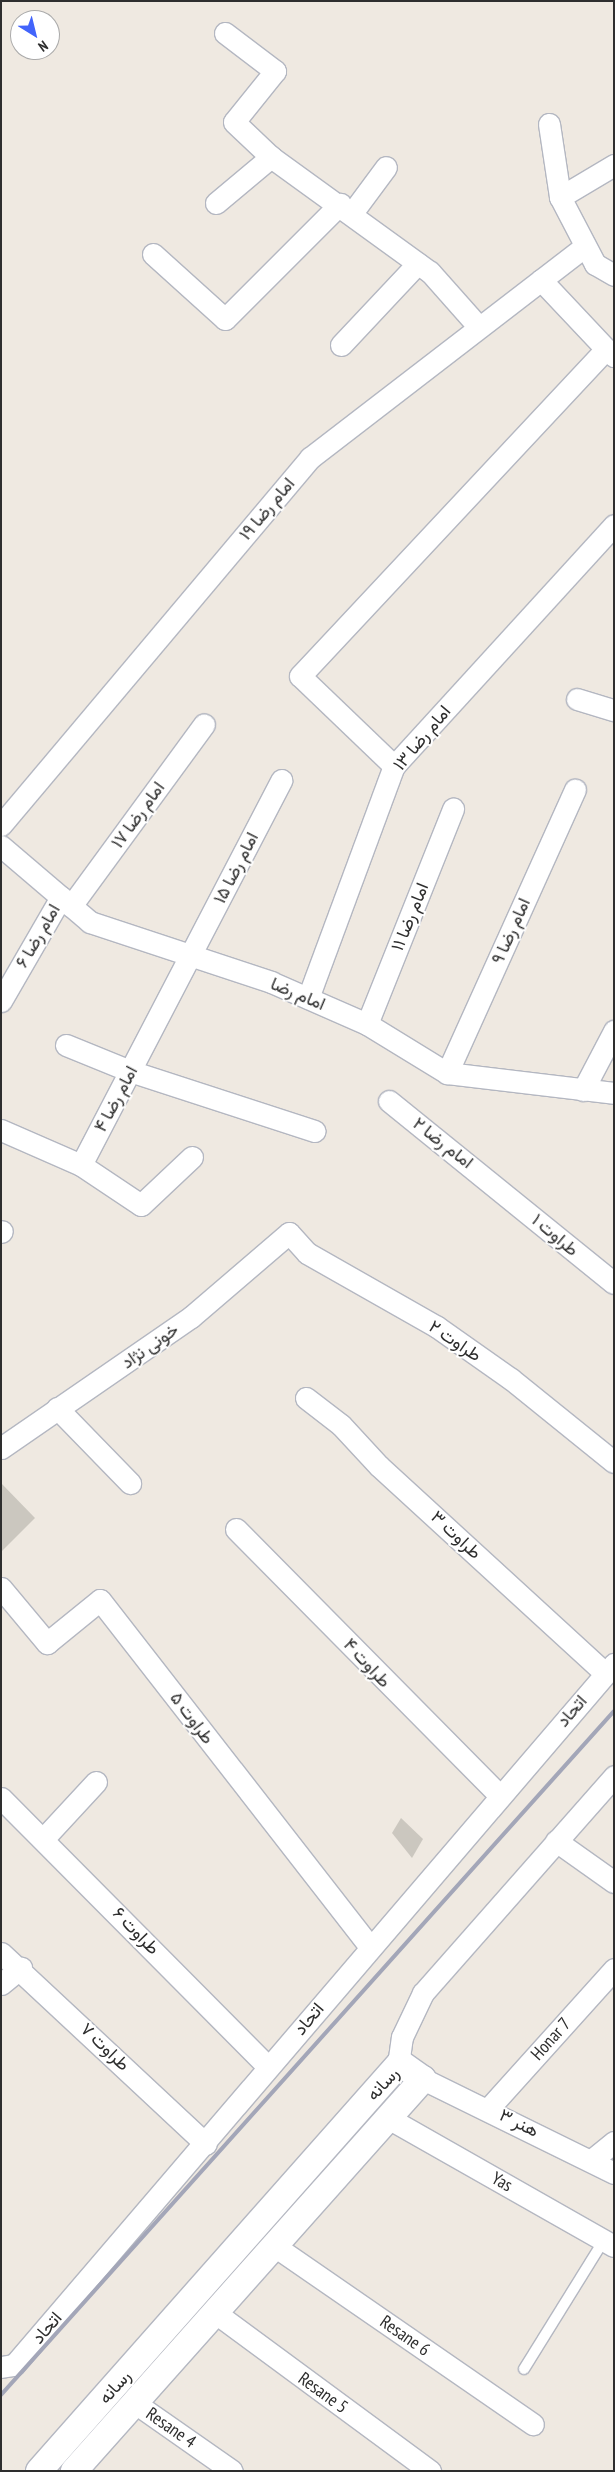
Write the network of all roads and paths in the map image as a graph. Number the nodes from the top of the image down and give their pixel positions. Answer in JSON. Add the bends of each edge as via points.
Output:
{"nodes":[{"id":1,"x":224,"y":33,"type":"dead end"},
{"id":2,"x":549,"y":124,"type":"dead end"},
{"id":3,"x":271,"y":157,"type":"junction"},
{"id":4,"x":614,"y":165,"type":"edge"},
{"id":5,"x":386,"y":167,"type":"dead end"},
{"id":6,"x":560,"y":197,"type":"junction"},
{"id":7,"x":216,"y":203,"type":"dead end"},
{"id":8,"x":346,"y":208,"type":"junction"},
{"id":9,"x":584,"y":247,"type":"junction"},
{"id":10,"x":153,"y":254,"type":"dead end"},
{"id":11,"x":418,"y":263,"type":"junction"},
{"id":12,"x":614,"y":275,"type":"edge"},
{"id":13,"x":541,"y":280,"type":"junction"},
{"id":14,"x":478,"y":326,"type":"junction"},
{"id":15,"x":342,"y":345,"type":"dead end"},
{"id":16,"x":610,"y":353,"type":"edge"},
{"id":17,"x":614,"y":525,"type":"edge"},
{"id":18,"x":577,"y":699,"type":"dead end"},
{"id":19,"x":614,"y":710,"type":"edge"},
{"id":20,"x":204,"y":724,"type":"dead end"},
{"id":21,"x":394,"y":766,"type":"junction"},
{"id":22,"x":281,"y":780,"type":"dead end"},
{"id":23,"x":575,"y":790,"type":"dead end"},
{"id":24,"x":452,"y":810,"type":"dead end"},
{"id":25,"x":1,"y":825,"type":"edge"},
{"id":26,"x":2,"y":848,"type":"edge"},
{"id":27,"x":66,"y":902,"type":"junction"},
{"id":28,"x":191,"y":956,"type":"junction"},
{"id":29,"x":308,"y":998,"type":"junction"},
{"id":30,"x":1,"y":1001,"type":"edge"},
{"id":31,"x":368,"y":1024,"type":"junction"},
{"id":32,"x":614,"y":1031,"type":"edge"},
{"id":33,"x":66,"y":1045,"type":"dead end"},
{"id":34,"x":130,"y":1071,"type":"junction"},
{"id":35,"x":447,"y":1073,"type":"junction"},
{"id":36,"x":583,"y":1090,"type":"junction"},
{"id":37,"x":614,"y":1093,"type":"edge"},
{"id":38,"x":388,"y":1101,"type":"dead end"},
{"id":39,"x":1,"y":1130,"type":"edge"},
{"id":40,"x":315,"y":1131,"type":"dead end"},
{"id":41,"x":192,"y":1157,"type":"dead end"},
{"id":42,"x":81,"y":1165,"type":"junction"},
{"id":43,"x":497,"y":1185,"type":"joint"},
{"id":44,"x":289,"y":1233,"type":"joint"},
{"id":45,"x":614,"y":1283,"type":"edge"},
{"id":46,"x":306,"y":1398,"type":"dead end"},
{"id":47,"x":58,"y":1408,"type":"junction"},
{"id":48,"x":1,"y":1448,"type":"edge"},
{"id":49,"x":614,"y":1462,"type":"edge"},
{"id":50,"x":130,"y":1483,"type":"dead end"},
{"id":51,"x":236,"y":1529,"type":"dead end"},
{"id":52,"x":1,"y":1588,"type":"edge"},
{"id":53,"x":610,"y":1668,"type":"edge"},
{"id":54,"x":614,"y":1776,"type":"edge"},
{"id":55,"x":96,"y":1782,"type":"dead end"},
{"id":56,"x":499,"y":1795,"type":"junction"},
{"id":57,"x":1,"y":1798,"type":"edge"},
{"id":58,"x":45,"y":1836,"type":"junction"},
{"id":59,"x":556,"y":1841,"type":"junction"},
{"id":60,"x":614,"y":1882,"type":"edge"},
{"id":61,"x":370,"y":1947,"type":"junction"},
{"id":62,"x":1,"y":1952,"type":"edge"},
{"id":63,"x":21,"y":1968,"type":"junction"},
{"id":64,"x":614,"y":1970,"type":"edge"},
{"id":65,"x":1,"y":1984,"type":"edge"},
{"id":66,"x":398,"y":2065,"type":"junction"},
{"id":67,"x":268,"y":2067,"type":"junction"},
{"id":68,"x":423,"y":2079,"type":"junction"},
{"id":69,"x":489,"y":2108,"type":"junction"},
{"id":70,"x":390,"y":2119,"type":"junction"},
{"id":71,"x":614,"y":2142,"type":"edge"},
{"id":72,"x":206,"y":2144,"type":"junction"},
{"id":73,"x":593,"y":2160,"type":"junction"},
{"id":74,"x":614,"y":2172,"type":"edge"},
{"id":75,"x":609,"y":2243,"type":"edge"},
{"id":76,"x":276,"y":2247,"type":"junction"},
{"id":77,"x":217,"y":2314,"type":"junction"},
{"id":78,"x":1,"y":2367,"type":"edge"},
{"id":79,"x":524,"y":2369,"type":"dead end"},
{"id":80,"x":135,"y":2403,"type":"junction"},
{"id":81,"x":533,"y":2424,"type":"dead end"},
{"id":82,"x":40,"y":2471,"type":"edge"},
{"id":83,"x":74,"y":2471,"type":"edge"},
{"id":84,"x":232,"y":2471,"type":"edge"},
{"id":85,"x":430,"y":2471,"type":"edge"}],
"edges":[{"from":1,"to":3,"type":"street","via":[[275,71],[234,122]]},
{"from":2,"to":6,"type":"street"},
{"from":3,"to":7,"type":"street"},
{"from":3,"to":8,"type":"street"},
{"from":4,"to":6,"type":"street"},
{"from":5,"to":8,"type":"street"},
{"from":6,"to":9,"type":"street"},
{"from":8,"to":10,"type":"street","via":[[225,319]]},
{"from":8,"to":11,"type":"street"},
{"from":9,"to":12,"type":"street","via":[[595,264]]},
{"from":9,"to":13,"type":"street","name":"امام رضا ۱۹"},
{"from":11,"to":14,"type":"street"},
{"from":11,"to":15,"type":"street"},
{"from":13,"to":14,"type":"street","name":"امام رضا ۱۹"},
{"from":13,"to":16,"type":"street"},
{"from":14,"to":25,"type":"street","name":"امام رضا ۱۹","via":[[310,458]]},
{"from":16,"to":21,"type":"street","via":[[300,676]]},
{"from":17,"to":21,"type":"street","name":"امام رضا ۱۳"},
{"from":18,"to":19,"type":"street"},
{"from":20,"to":27,"type":"street","name":"امام رضا ۱۷"},
{"from":21,"to":29,"type":"street","name":"امام رضا ۱۳"},
{"from":22,"to":28,"type":"street","name":"امام رضا ۱۵"},
{"from":23,"to":35,"type":"street","name":"امام رضا ۹"},
{"from":24,"to":31,"type":"street","name":"امام رضا ۱۱"},
{"from":26,"to":27,"type":"street","name":"امام رضا"},
{"from":27,"to":28,"type":"street","name":"امام رضا","via":[[90,922]]},
{"from":27,"to":30,"type":"street","name":"امام رضا ۶"},
{"from":28,"to":29,"type":"street","name":"امام رضا"},
{"from":28,"to":34,"type":"street","name":"امام رضا ۴"},
{"from":29,"to":31,"type":"street","name":"امام رضا"},
{"from":31,"to":35,"type":"street","name":"امام رضا"},
{"from":32,"to":36,"type":"street"},
{"from":33,"to":34,"type":"street"},
{"from":34,"to":40,"type":"street"},
{"from":34,"to":42,"type":"street","name":"امام رضا ۴"},
{"from":35,"to":36,"type":"street","name":"امام رضا"},
{"from":36,"to":37,"type":"street","name":"امام رضا"},
{"from":38,"to":43,"type":"street","name":"امام رضا ۲"},
{"from":39,"to":42,"type":"street"},
{"from":41,"to":42,"type":"street","via":[[141,1205]]},
{"from":43,"to":45,"type":"street","name":"طراوت ۱"},
{"from":44,"to":47,"type":"street","name":"خونی نژاد","via":[[191,1317]]},
{"from":44,"to":49,"type":"street","name":"طراوت ۲","via":[[307,1252],[437,1327],[511,1379]]},
{"from":46,"to":53,"type":"street","name":"طراوت ۳","via":[[341,1425],[379,1466]]},
{"from":47,"to":48,"type":"street","name":"خونی نژاد"},
{"from":47,"to":50,"type":"street"},
{"from":51,"to":56,"type":"street","name":"طراوت ۴"},
{"from":52,"to":61,"type":"street","name":"طراوت ۵","via":[[47,1643],[100,1600]]},
{"from":53,"to":56,"type":"street","name":"اتحاد"},
{"from":54,"to":59,"type":"street"},
{"from":55,"to":58,"type":"street"},
{"from":56,"to":61,"type":"street","name":"اتحاد"},
{"from":57,"to":58,"type":"street","name":"طراوت ۶"},
{"from":58,"to":67,"type":"street","name":"طراوت ۶"},
{"from":59,"to":60,"type":"street"},
{"from":59,"to":66,"type":"street","via":[[424,1993],[402,2037]]},
{"from":61,"to":67,"type":"street","name":"اتحاد"},
{"from":62,"to":63,"type":"street","name":"طراوت ۷"},
{"from":63,"to":65,"type":"street"},
{"from":63,"to":72,"type":"street","name":"طراوت ۷"},
{"from":64,"to":69,"type":"street","name":"Honar 7"},
{"from":66,"to":68,"type":"street","name":"رسانه"},
{"from":66,"to":82,"type":"street","name":"رسانه"},
{"from":67,"to":72,"type":"street","name":"اتحاد"},
{"from":68,"to":69,"type":"street","name":"هنر ۳"},
{"from":68,"to":70,"type":"street","name":"رسانه"},
{"from":69,"to":73,"type":"street","name":"هنر ۳"},
{"from":70,"to":75,"type":"street","name":"Yas"},
{"from":70,"to":76,"type":"street","name":"رسانه"},
{"from":71,"to":73,"type":"street"},
{"from":72,"to":78,"type":"street","name":"اتحاد","via":[[14,2366]]},
{"from":73,"to":74,"type":"street","name":"هنر ۳"},
{"from":75,"to":79,"type":"lane"},
{"from":76,"to":77,"type":"street","name":"رسانه"},
{"from":76,"to":81,"type":"street","name":"Resane 6"},
{"from":77,"to":80,"type":"street","name":"رسانه"},
{"from":77,"to":85,"type":"street","name":"Resane 5"},
{"from":80,"to":83,"type":"street","name":"رسانه"},
{"from":80,"to":84,"type":"street","name":"Resane 4"}]}
